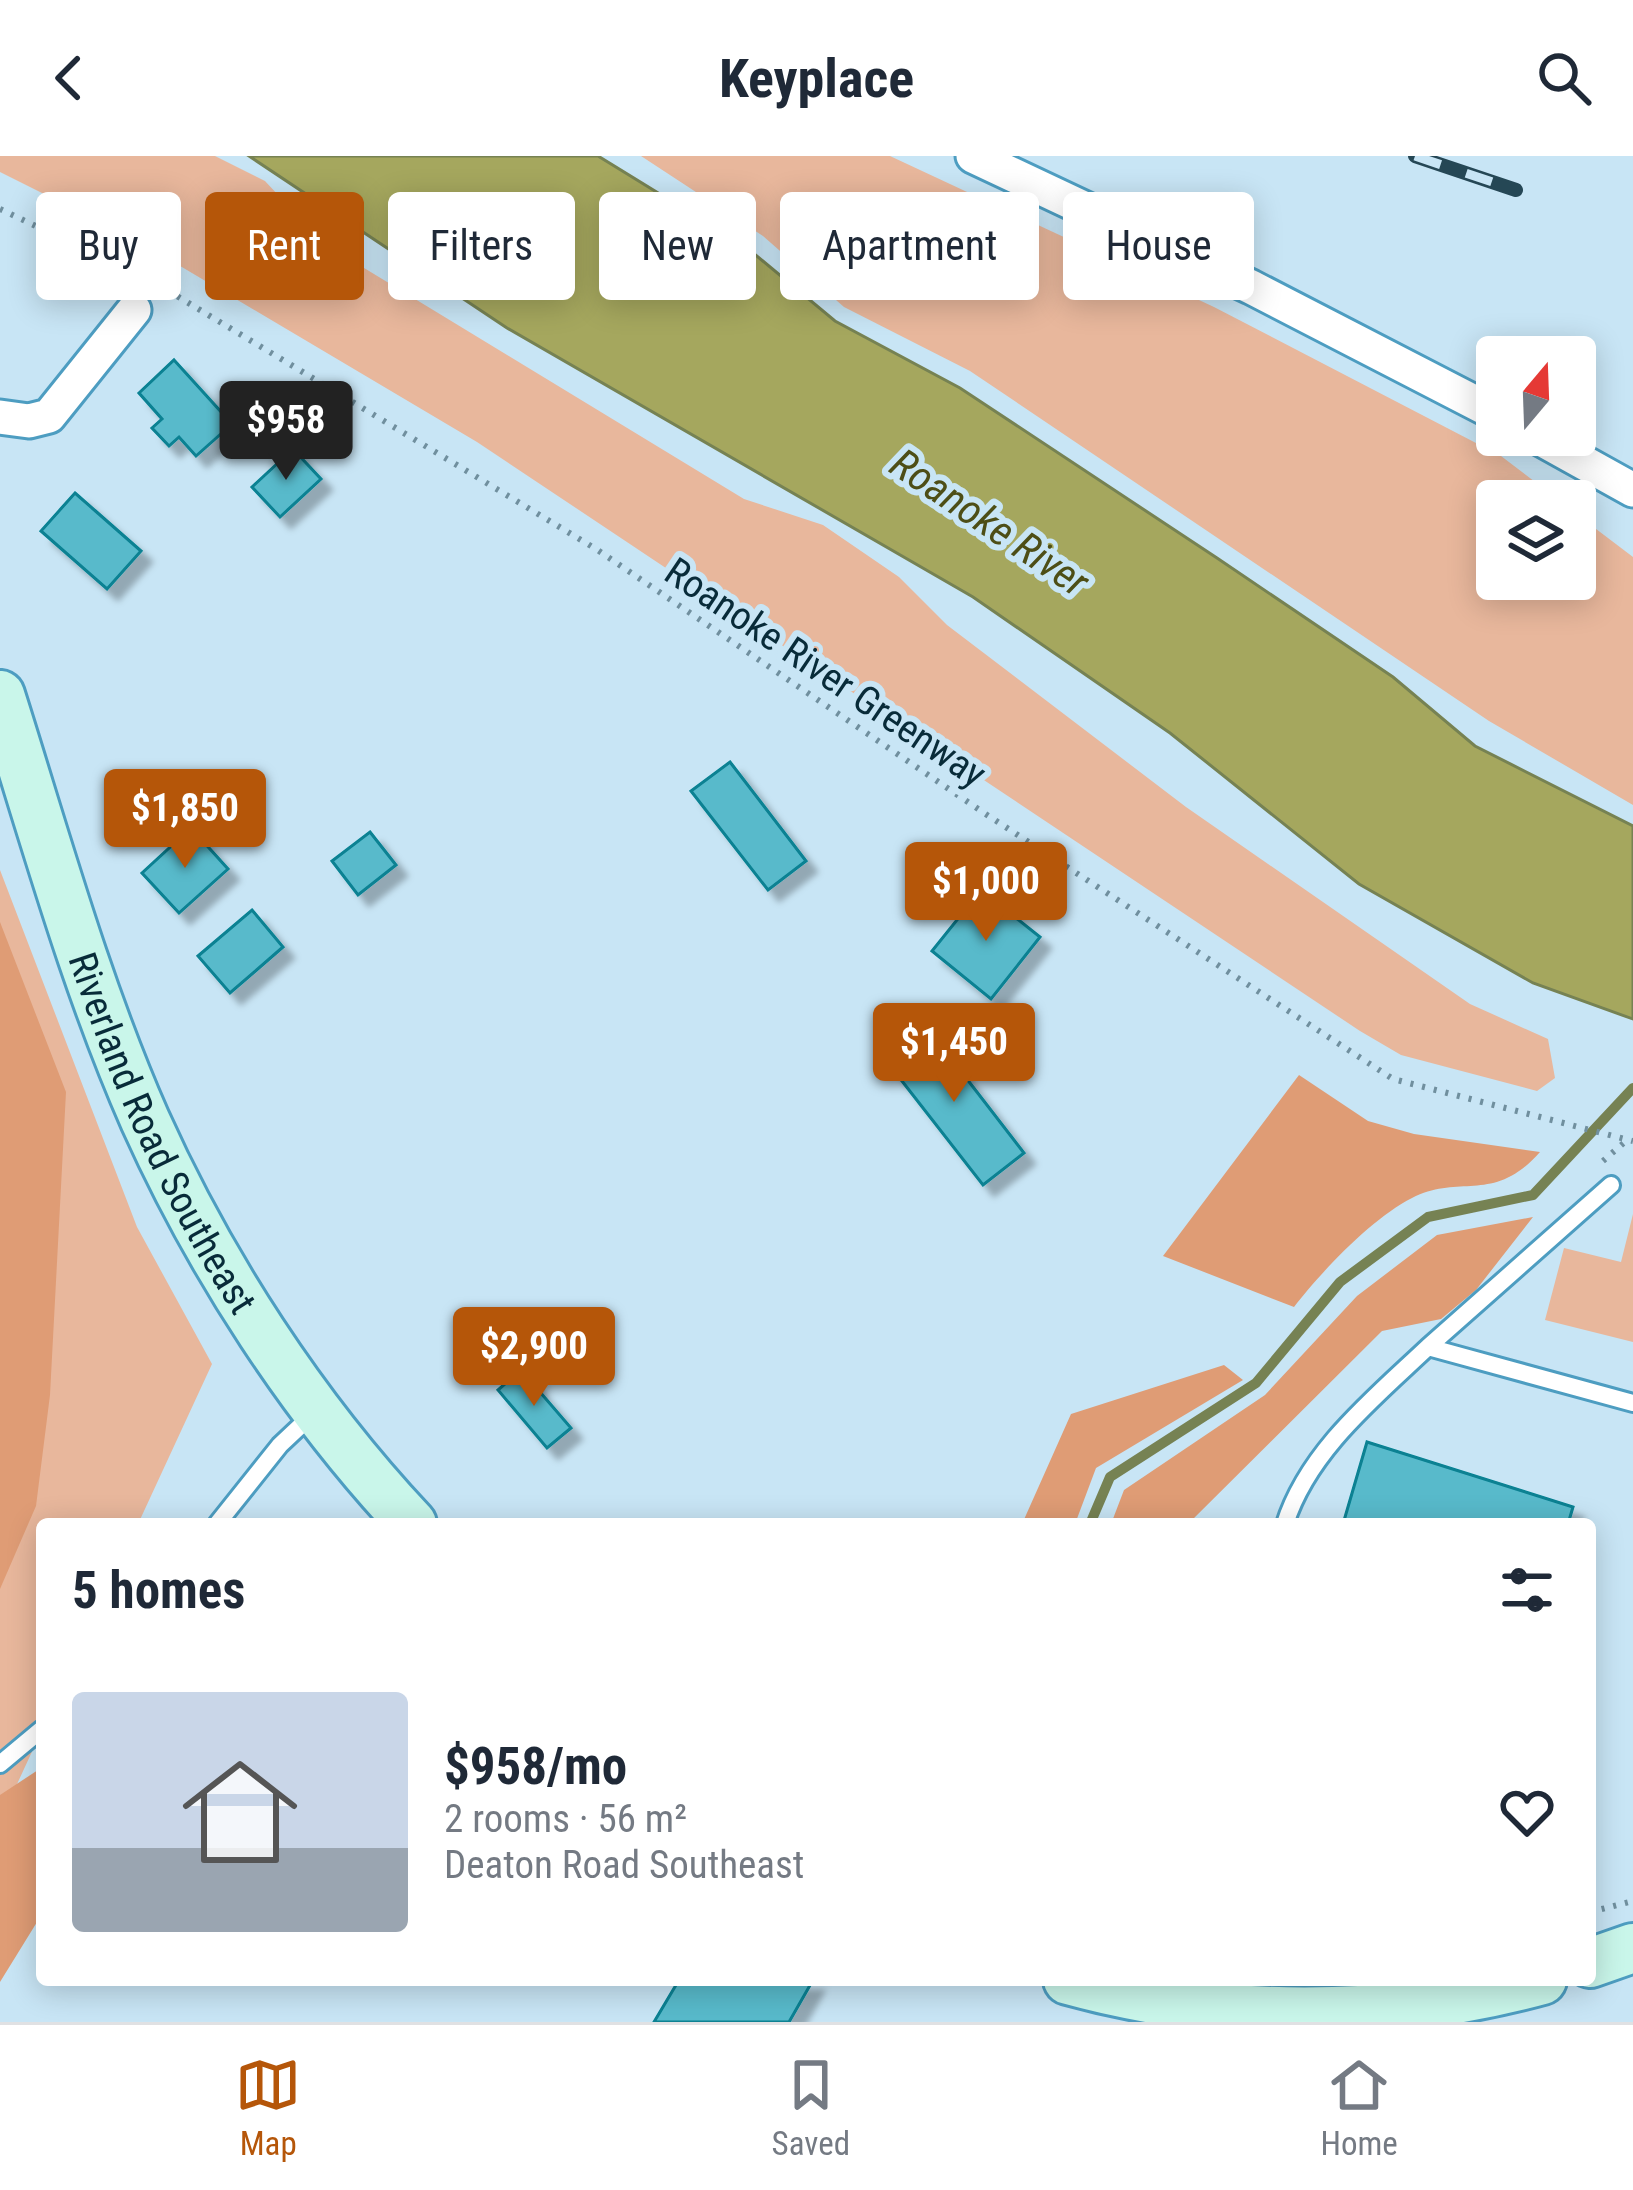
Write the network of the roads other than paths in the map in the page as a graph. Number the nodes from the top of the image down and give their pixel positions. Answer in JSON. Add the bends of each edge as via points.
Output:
{"nodes":[{"id":1,"x":973,"y":156,"type":"edge"},
{"id":2,"x":134,"y":310,"type":"dead end"},
{"id":3,"x":1476,"y":403,"type":"edge"},
{"id":4,"x":0,"y":416,"type":"edge"},
{"id":5,"x":1572,"y":456,"type":"edge"},
{"id":6,"x":1633,"y":490,"type":"edge"},
{"id":7,"x":0,"y":695,"type":"edge"},
{"id":8,"x":1611,"y":1185,"type":"dead end"},
{"id":9,"x":1428,"y":1347,"type":"junction"},
{"id":10,"x":1633,"y":1403,"type":"edge"},
{"id":11,"x":318,"y":1410,"type":"junction"},
{"id":12,"x":222,"y":1518,"type":"edge"},
{"id":13,"x":407,"y":1518,"type":"edge"},
{"id":14,"x":1288,"y":1518,"type":"edge"},
{"id":15,"x":36,"y":1735,"type":"edge"},
{"id":16,"x":0,"y":1763,"type":"edge"},
{"id":17,"x":1633,"y":1948,"type":"edge"},
{"id":18,"x":1596,"y":1961,"type":"edge"},
{"id":19,"x":1079,"y":1986,"type":"edge"},
{"id":20,"x":1521,"y":1986,"type":"edge"},
{"id":21,"x":1128,"y":2013,"type":"edge"}],
"edges":[{"from":1,"to":3,"type":"street"},
{"from":2,"to":4,"type":"street","via":[[50,416]]},
{"from":5,"to":6,"type":"street"},
{"from":7,"to":11,"type":"main road","name":"Riverland Road Southeast","via":[[98,1002],[145,1120],[203,1234]]},
{"from":8,"to":9,"type":"lane"},
{"from":9,"to":10,"type":"lane"},
{"from":9,"to":14,"type":"lane","via":[[1353,1418],[1296,1490]]},
{"from":11,"to":12,"type":"lane"},
{"from":11,"to":13,"type":"main road","name":"Riverland Road Southeast"},
{"from":15,"to":16,"type":"lane"},
{"from":17,"to":18,"type":"main road"},
{"from":19,"to":21,"type":"main road"},
{"from":20,"to":21,"type":"main road","via":[[1435,2010],[1346,2017]]}]}
